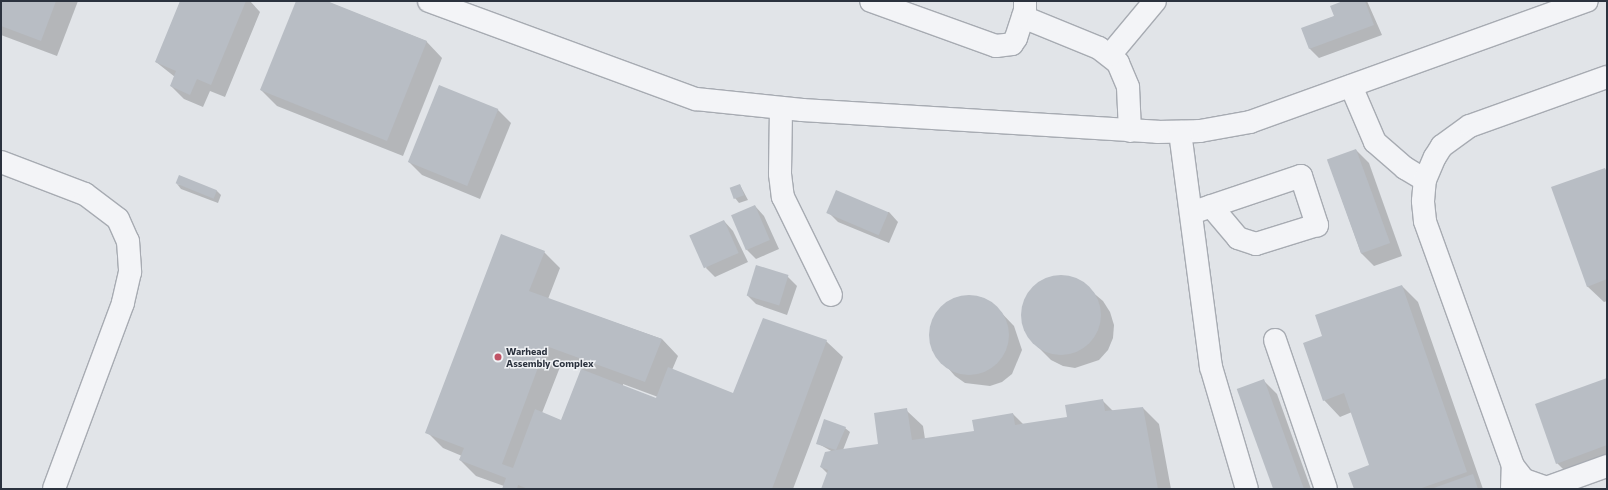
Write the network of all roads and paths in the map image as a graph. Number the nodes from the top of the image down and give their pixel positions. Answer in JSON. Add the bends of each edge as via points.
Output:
{"nodes":[{"id":1,"x":429,"y":1,"type":"edge"},
{"id":2,"x":872,"y":1,"type":"edge"},
{"id":3,"x":1155,"y":1,"type":"edge"},
{"id":4,"x":1587,"y":1,"type":"edge"},
{"id":5,"x":1024,"y":9,"type":"edge"},
{"id":6,"x":1110,"y":55,"type":"junction"},
{"id":7,"x":1607,"y":77,"type":"edge"},
{"id":8,"x":1351,"y":86,"type":"junction"},
{"id":9,"x":781,"y":109,"type":"junction"},
{"id":10,"x":1130,"y":131,"type":"junction"},
{"id":11,"x":1180,"y":132,"type":"junction"},
{"id":12,"x":1,"y":162,"type":"edge"},
{"id":13,"x":1425,"y":180,"type":"junction"},
{"id":14,"x":832,"y":295,"type":"dead end"},
{"id":15,"x":1275,"y":340,"type":"dead end"},
{"id":16,"x":1513,"y":466,"type":"junction"},
{"id":17,"x":1607,"y":466,"type":"edge"},
{"id":18,"x":1545,"y":488,"type":"edge"},
{"id":19,"x":54,"y":489,"type":"edge"},
{"id":20,"x":1247,"y":489,"type":"edge"},
{"id":21,"x":1326,"y":489,"type":"edge"},
{"id":22,"x":1512,"y":489,"type":"edge"}],
"edges":[{"from":1,"to":9,"type":"lane","via":[[680,96]]},
{"from":2,"to":5,"type":"lane","via":[[996,46],[1012,44]]},
{"from":3,"to":6,"type":"lane"},
{"from":4,"to":8,"type":"lane"},
{"from":5,"to":6,"type":"lane"},
{"from":6,"to":10,"type":"lane","via":[[1124,74],[1130,99]]},
{"from":7,"to":13,"type":"lane","via":[[1470,126],[1442,146],[1434,157]]},
{"from":8,"to":11,"type":"lane","via":[[1250,122]]},
{"from":8,"to":13,"type":"lane","via":[[1375,142],[1405,168]]},
{"from":9,"to":10,"type":"lane"},
{"from":9,"to":14,"type":"lane","via":[[780,174],[783,197]]},
{"from":10,"to":11,"type":"lane"},
{"from":11,"to":20,"type":"lane","via":[[1201,210],[1211,367]]},
{"from":12,"to":19,"type":"lane","via":[[85,194],[118,219],[128,241],[130,272],[123,303]]},
{"from":13,"to":16,"type":"lane","via":[[1425,221]]},
{"from":15,"to":21,"type":"lane"},
{"from":16,"to":18,"type":"lane","via":[[1524,480]]},
{"from":16,"to":22,"type":"lane"},
{"from":17,"to":18,"type":"lane"}]}
